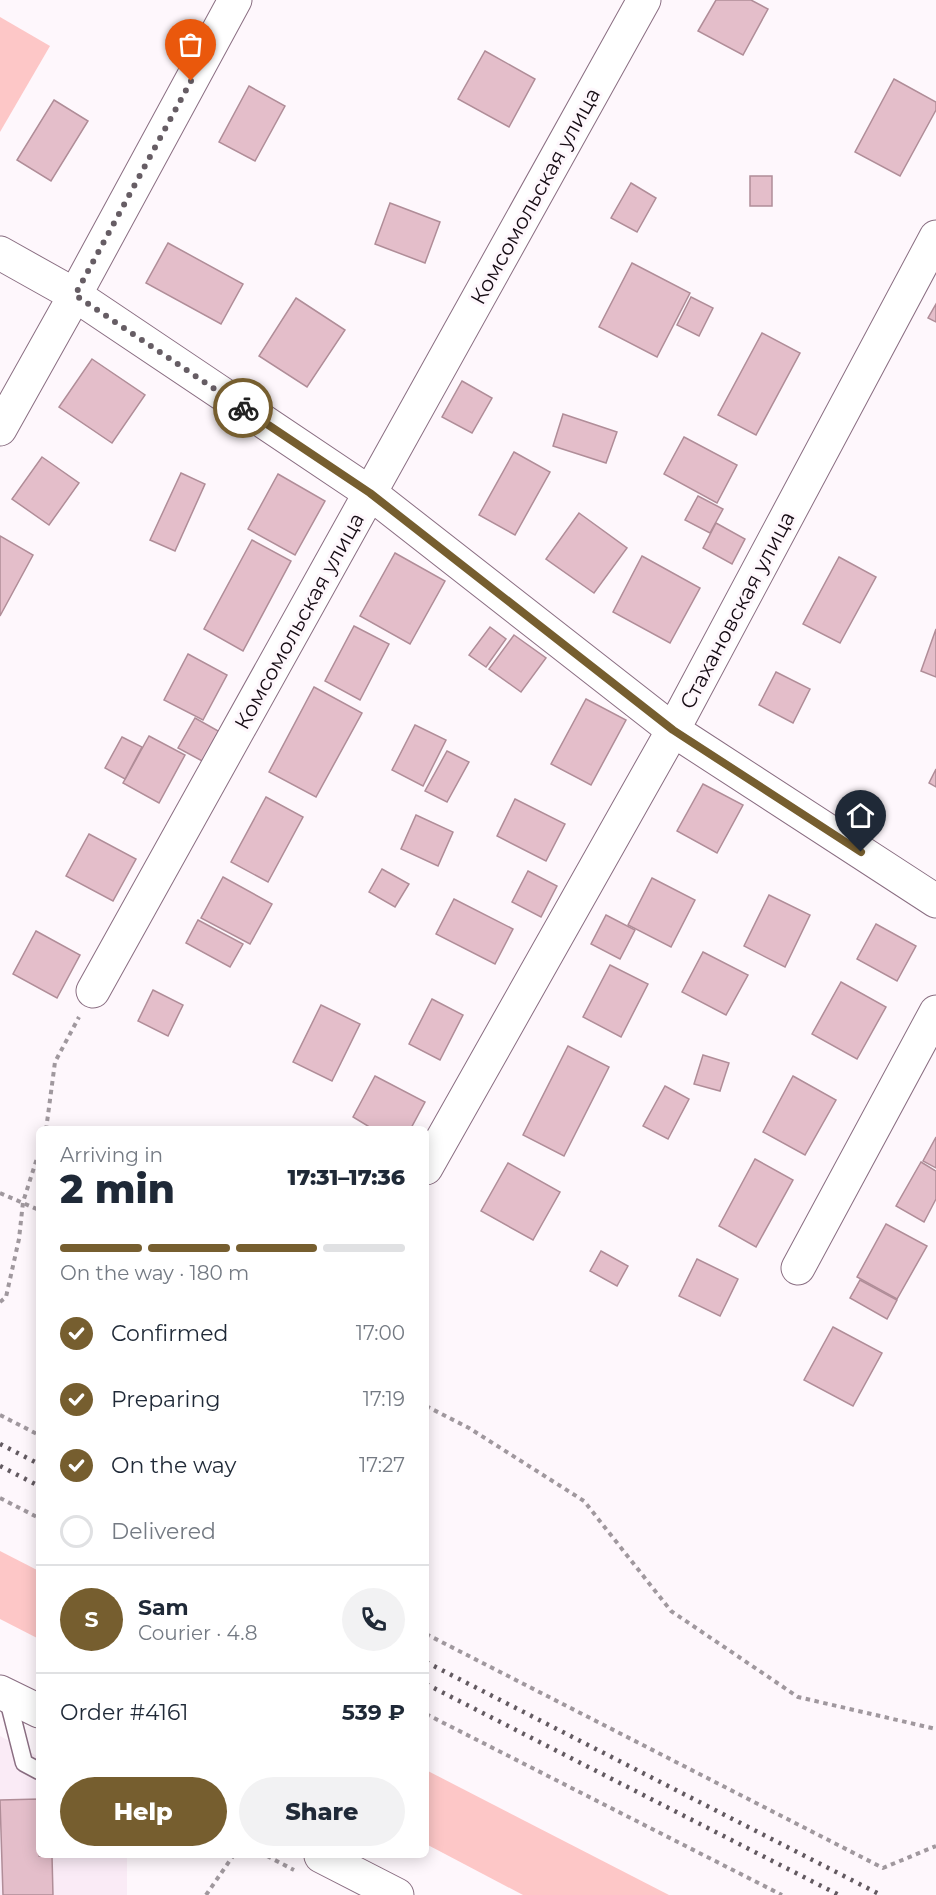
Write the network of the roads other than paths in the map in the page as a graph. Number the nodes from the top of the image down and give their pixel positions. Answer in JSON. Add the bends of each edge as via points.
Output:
{"nodes":[{"id":1,"x":235,"y":0,"type":"edge"},
{"id":2,"x":644,"y":0,"type":"edge"},
{"id":3,"x":936,"y":237,"type":"edge"},
{"id":4,"x":0,"y":252,"type":"edge"},
{"id":5,"x":75,"y":295,"type":"junction"},
{"id":6,"x":0,"y":429,"type":"edge"},
{"id":7,"x":370,"y":493,"type":"junction"},
{"id":8,"x":673,"y":730,"type":"junction"},
{"id":9,"x":936,"y":901,"type":"edge"},
{"id":10,"x":93,"y":991,"type":"road end"},
{"id":11,"x":936,"y":1012,"type":"edge"},
{"id":12,"x":429,"y":1163,"type":"edge"},
{"id":13,"x":798,"y":1268,"type":"dead end"},
{"id":14,"x":3,"y":1694,"type":"edge"},
{"id":15,"x":36,"y":1710,"type":"edge"},
{"id":16,"x":36,"y":1769,"type":"edge"},
{"id":17,"x":325,"y":1858,"type":"edge"},
{"id":18,"x":397,"y":1895,"type":"edge"}],
"edges":[{"from":1,"to":5,"type":"street"},
{"from":2,"to":7,"type":"street","name":"Комсомольская улица"},
{"from":3,"to":8,"type":"street","name":"Стахановская улица"},
{"from":4,"to":5,"type":"street"},
{"from":5,"to":6,"type":"street"},
{"from":5,"to":7,"type":"street"},
{"from":7,"to":8,"type":"street"},
{"from":7,"to":10,"type":"street","name":"Комсомольская улица"},
{"from":8,"to":9,"type":"street"},
{"from":8,"to":12,"type":"street","name":"Стахановская улица"},
{"from":11,"to":13,"type":"street"},
{"from":14,"to":15,"type":"street"},
{"from":14,"to":16,"type":"lane","via":[[24,1763]]},
{"from":17,"to":18,"type":"street"}]}
